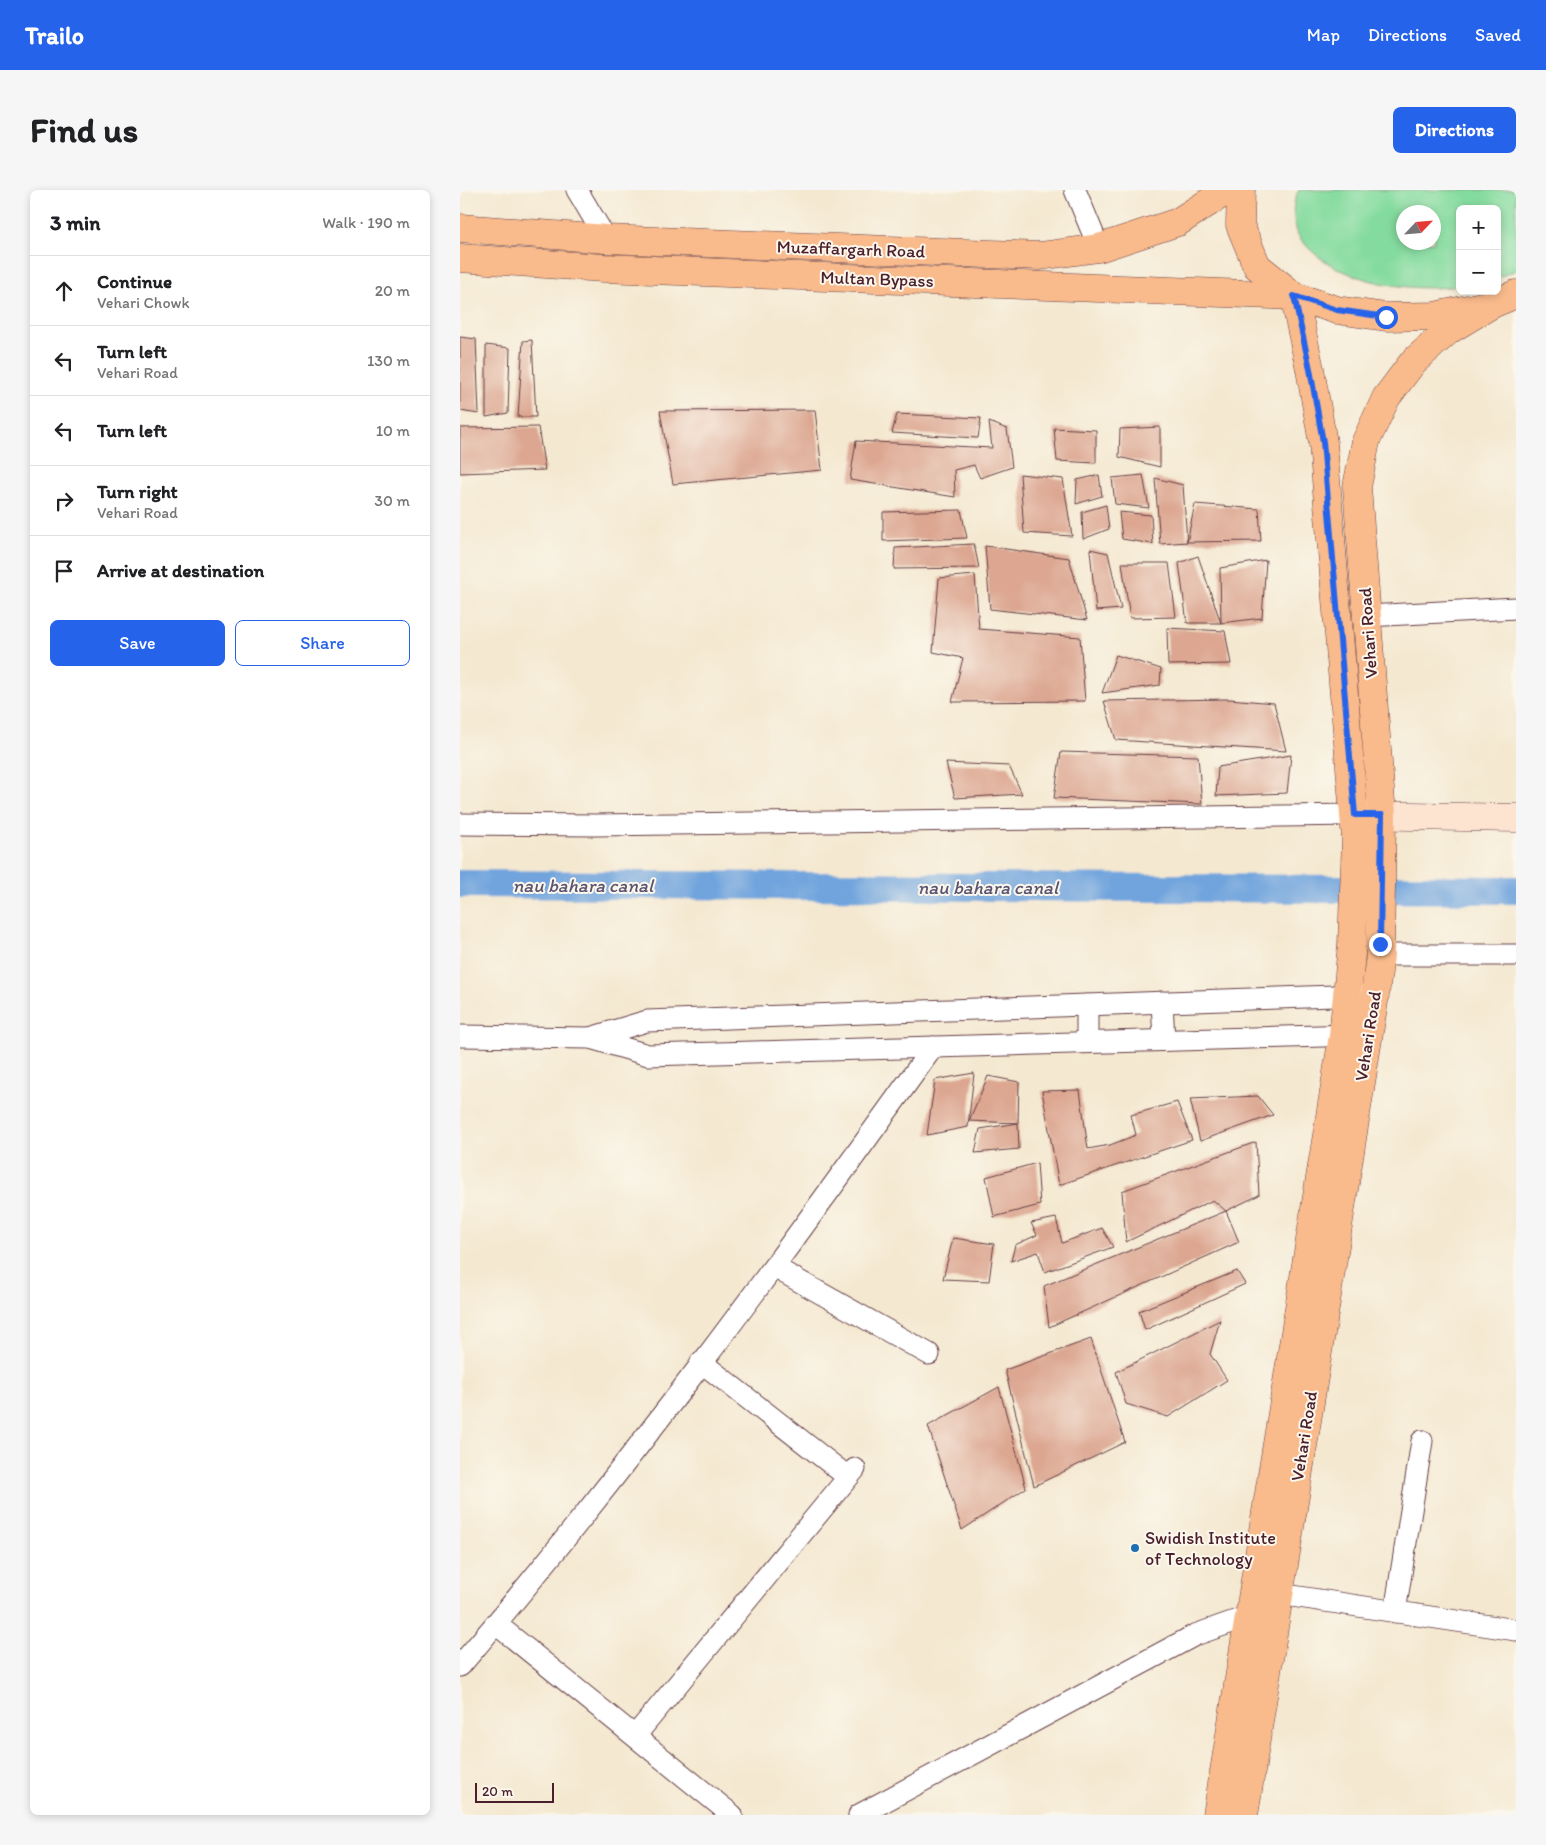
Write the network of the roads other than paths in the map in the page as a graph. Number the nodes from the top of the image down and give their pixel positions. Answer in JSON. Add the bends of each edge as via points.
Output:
{"nodes":[{"id":1,"x":577,"y":190,"type":"edge"},
{"id":2,"x":1075,"y":190,"type":"edge"},
{"id":3,"x":1228,"y":190,"type":"edge"},
{"id":4,"x":1241,"y":190,"type":"edge"},
{"id":5,"x":460,"y":228,"type":"edge"},
{"id":6,"x":606,"y":239,"type":"junction"},
{"id":7,"x":1099,"y":248,"type":"junction"},
{"id":8,"x":460,"y":258,"type":"edge"},
{"id":9,"x":1294,"y":296,"type":"junction"},
{"id":10,"x":1504,"y":299,"type":"edge"},
{"id":11,"x":1516,"y":608,"type":"edge"},
{"id":12,"x":1367,"y":616,"type":"junction"},
{"id":13,"x":1382,"y":815,"type":"junction"},
{"id":14,"x":1516,"y":818,"type":"edge"},
{"id":15,"x":460,"y":824,"type":"edge"},
{"id":16,"x":1364,"y":832,"type":"junction"},
{"id":17,"x":1380,"y":949,"type":"junction"},
{"id":18,"x":1516,"y":955,"type":"edge"},
{"id":19,"x":1348,"y":994,"type":"junction"},
{"id":20,"x":1375,"y":995,"type":"junction"},
{"id":21,"x":1162,"y":1002,"type":"junction"},
{"id":22,"x":1087,"y":1005,"type":"junction"},
{"id":23,"x":1356,"y":1035,"type":"junction"},
{"id":24,"x":460,"y":1036,"type":"edge"},
{"id":25,"x":590,"y":1038,"type":"junction"},
{"id":26,"x":1164,"y":1040,"type":"junction"},
{"id":27,"x":1087,"y":1042,"type":"junction"},
{"id":28,"x":933,"y":1046,"type":"junction"},
{"id":29,"x":774,"y":1267,"type":"junction"},
{"id":30,"x":929,"y":1354,"type":"dead end"},
{"id":31,"x":701,"y":1362,"type":"junction"},
{"id":32,"x":1422,"y":1441,"type":"dead end"},
{"id":33,"x":1267,"y":1590,"type":"junction"},
{"id":34,"x":1395,"y":1612,"type":"junction"},
{"id":35,"x":1249,"y":1616,"type":"junction"},
{"id":36,"x":496,"y":1624,"type":"junction"},
{"id":37,"x":1516,"y":1630,"type":"edge"},
{"id":38,"x":460,"y":1666,"type":"edge"},
{"id":39,"x":634,"y":1736,"type":"junction"},
{"id":40,"x":866,"y":1813,"type":"edge"},
{"id":41,"x":732,"y":1815,"type":"edge"},
{"id":42,"x":1217,"y":1815,"type":"edge"},
{"id":43,"x":1244,"y":1815,"type":"edge"}],
"edges":[{"from":1,"to":6,"type":"street"},
{"from":2,"to":7,"type":"street"},
{"from":3,"to":7,"type":"main road","name":"Muzaffargarh Road","via":[[1178,222]]},
{"from":4,"to":9,"type":"main road","via":[[1240,225],[1257,266]]},
{"from":5,"to":6,"type":"main road","name":"Muzaffargarh Road"},
{"from":6,"to":7,"type":"main road","name":"Muzaffargarh Road","via":[[1040,256]]},
{"from":8,"to":9,"type":"main road","name":"Multan Bypass","via":[[604,268]]},
{"from":9,"to":10,"type":"main road","via":[[1337,310],[1386,317],[1435,316]]},
{"from":9,"to":16,"type":"main road","name":"Vehari Road","via":[[1323,442]]},
{"from":10,"to":12,"type":"main road","name":"Vehari Road","via":[[1449,330],[1413,362],[1386,398],[1366,441],[1357,487]]},
{"from":11,"to":12,"type":"street"},
{"from":12,"to":13,"type":"main road","name":"Vehari Road"},
{"from":13,"to":14,"type":"street"},
{"from":13,"to":16,"type":"street"},
{"from":15,"to":16,"type":"street"},
{"from":16,"to":17,"type":"main road","name":"Vehari Road"},
{"from":16,"to":19,"type":"main road","name":"Vehari Road"},
{"from":17,"to":18,"type":"street"},
{"from":17,"to":20,"type":"main road","name":"Vehari Road"},
{"from":19,"to":20,"type":"street"},
{"from":19,"to":21,"type":"street"},
{"from":19,"to":23,"type":"main road","name":"Vehari Road"},
{"from":20,"to":23,"type":"main road","name":"Vehari Road"},
{"from":21,"to":22,"type":"street"},
{"from":21,"to":26,"type":"street"},
{"from":22,"to":25,"type":"street","via":[[647,1021]]},
{"from":22,"to":27,"type":"street"},
{"from":23,"to":26,"type":"street"},
{"from":23,"to":33,"type":"main road","name":"Vehari Road"},
{"from":24,"to":25,"type":"street"},
{"from":25,"to":28,"type":"street","via":[[648,1054]]},
{"from":26,"to":27,"type":"street"},
{"from":27,"to":28,"type":"street"},
{"from":28,"to":29,"type":"street"},
{"from":29,"to":30,"type":"street"},
{"from":29,"to":31,"type":"street"},
{"from":31,"to":36,"type":"street","via":[[558,1550]]},
{"from":31,"to":39,"type":"street","via":[[852,1473]]},
{"from":32,"to":34,"type":"street"},
{"from":33,"to":34,"type":"street"},
{"from":33,"to":35,"type":"main road","name":"Vehari Road"},
{"from":33,"to":43,"type":"main road","name":"Vehari Road"},
{"from":34,"to":37,"type":"street"},
{"from":35,"to":40,"type":"street","via":[[1195,1635]]},
{"from":35,"to":42,"type":"main road","name":"Vehari Road"},
{"from":36,"to":38,"type":"street"},
{"from":36,"to":39,"type":"street"},
{"from":39,"to":41,"type":"street"}]}
